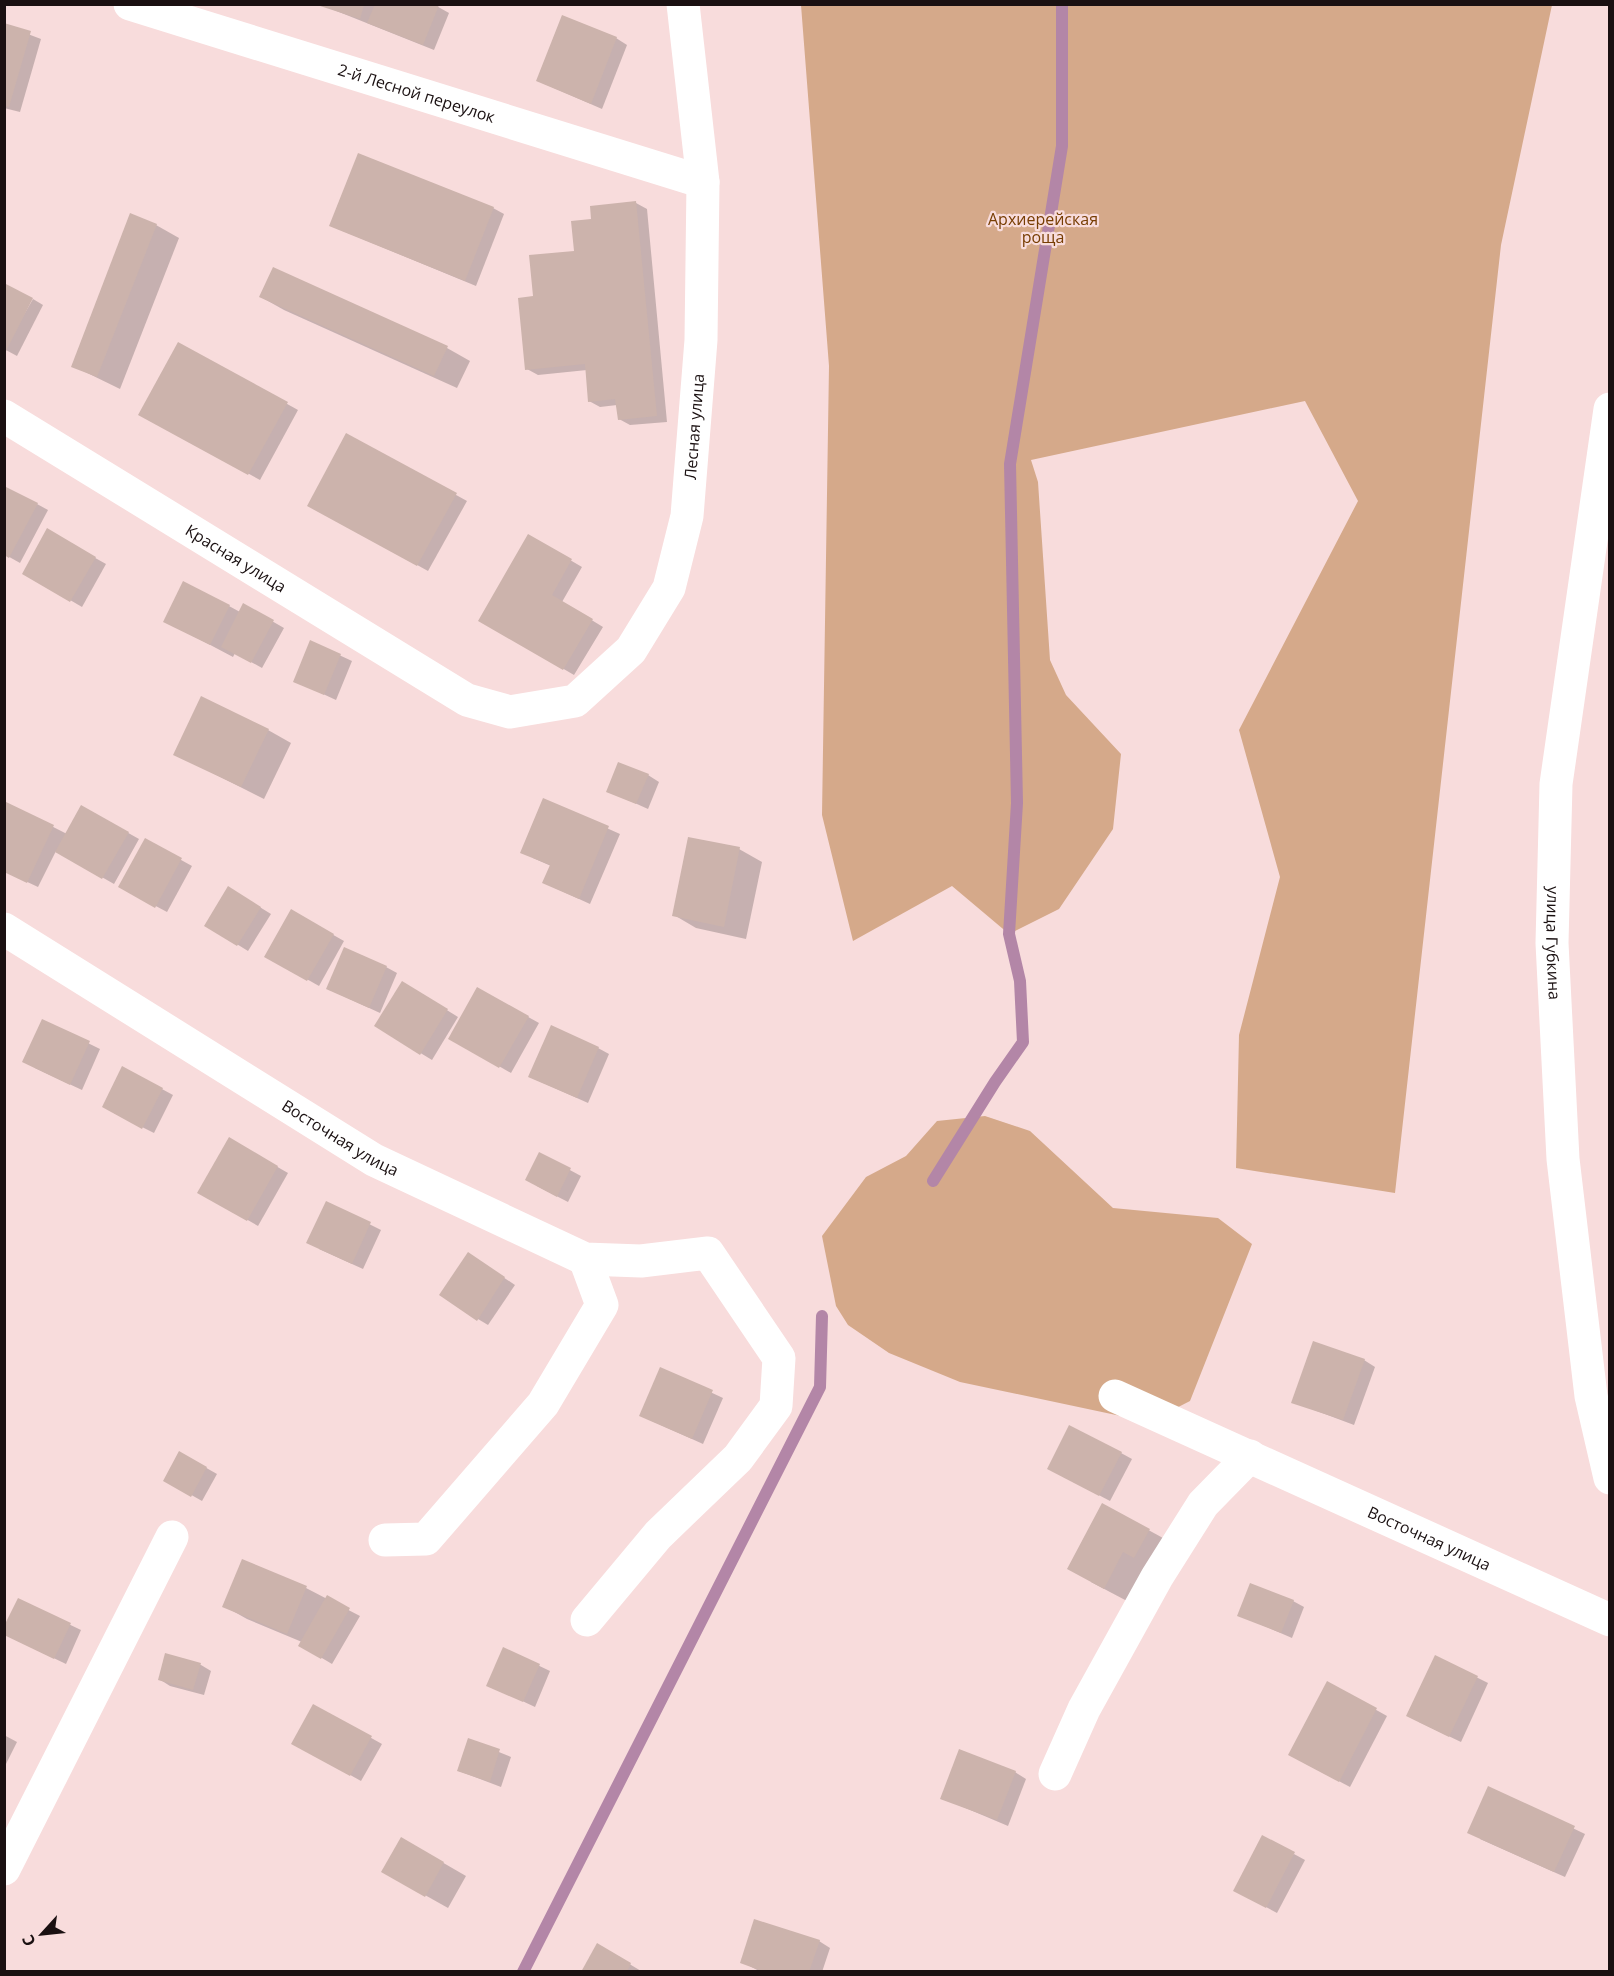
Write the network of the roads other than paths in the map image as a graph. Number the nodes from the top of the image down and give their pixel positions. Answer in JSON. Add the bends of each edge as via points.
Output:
{"nodes":[{"id":1,"x":130,"y":4,"type":"edge"},
{"id":2,"x":683,"y":4,"type":"edge"},
{"id":3,"x":703,"y":182,"type":"junction"},
{"id":4,"x":1610,"y":409,"type":"edge"},
{"id":5,"x":4,"y":416,"type":"edge"},
{"id":6,"x":467,"y":699,"type":"joint"},
{"id":7,"x":4,"y":929,"type":"edge"},
{"id":8,"x":585,"y":1259,"type":"junction"},
{"id":9,"x":1115,"y":1396,"type":"dead end"},
{"id":10,"x":1250,"y":1456,"type":"junction"},
{"id":11,"x":1609,"y":1478,"type":"edge"},
{"id":12,"x":172,"y":1537,"type":"dead end"},
{"id":13,"x":385,"y":1539,"type":"dead end"},
{"id":14,"x":587,"y":1620,"type":"dead end"},
{"id":15,"x":1610,"y":1620,"type":"edge"},
{"id":16,"x":1055,"y":1774,"type":"dead end"},
{"id":17,"x":4,"y":1869,"type":"edge"}],
"edges":[{"from":1,"to":3,"type":"street","name":"2-й Лесной переулок"},
{"from":2,"to":3,"type":"street","name":"Лесная улица"},
{"from":3,"to":6,"type":"street","name":"Лесная улица","via":[[700,339],[687,516],[669,588],[631,650],[575,701],[510,712]]},
{"from":4,"to":11,"type":"street","name":"улица Губкина","via":[[1556,784],[1552,943],[1563,1159],[1591,1396]]},
{"from":5,"to":6,"type":"street","name":"Красная улица"},
{"from":7,"to":8,"type":"street","name":"Восточная улица","via":[[375,1160]]},
{"from":8,"to":13,"type":"street","via":[[602,1305],[543,1404],[426,1539]]},
{"from":8,"to":14,"type":"street","name":"Восточная улица","via":[[641,1261],[708,1253],[779,1358],[776,1406],[738,1458],[658,1535]]},
{"from":9,"to":10,"type":"street","name":"Восточная улица"},
{"from":10,"to":15,"type":"street","name":"Восточная улица"},
{"from":10,"to":16,"type":"street","via":[[1203,1504],[1157,1577],[1084,1709]]},
{"from":12,"to":17,"type":"street"}]}
